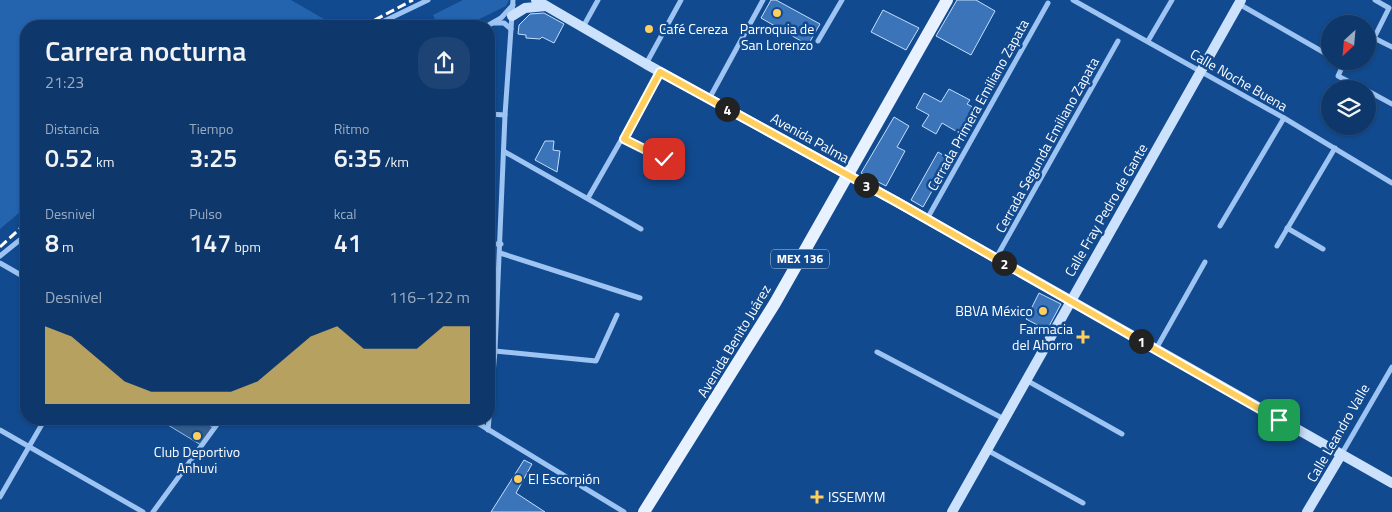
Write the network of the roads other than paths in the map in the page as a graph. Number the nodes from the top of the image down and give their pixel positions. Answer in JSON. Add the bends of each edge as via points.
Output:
{"nodes":[{"id":1,"x":428,"y":0,"type":"edge"},
{"id":2,"x":536,"y":0,"type":"edge"},
{"id":3,"x":598,"y":0,"type":"edge"},
{"id":4,"x":681,"y":0,"type":"edge"},
{"id":5,"x":763,"y":0,"type":"edge"},
{"id":6,"x":842,"y":0,"type":"edge"},
{"id":7,"x":947,"y":0,"type":"edge"},
{"id":8,"x":1073,"y":0,"type":"edge"},
{"id":9,"x":1172,"y":0,"type":"edge"},
{"id":10,"x":1375,"y":0,"type":"edge"},
{"id":11,"x":513,"y":2,"type":"edge"},
{"id":12,"x":1048,"y":2,"type":"dead end"},
{"id":13,"x":1240,"y":2,"type":"edge"},
{"id":14,"x":546,"y":6,"type":"junction"},
{"id":15,"x":512,"y":16,"type":"junction"},
{"id":16,"x":386,"y":20,"type":"edge"},
{"id":17,"x":495,"y":21,"type":"edge"},
{"id":18,"x":495,"y":23,"type":"edge"},
{"id":19,"x":583,"y":27,"type":"junction"},
{"id":20,"x":511,"y":29,"type":"junction"},
{"id":21,"x":818,"y":41,"type":"dead end"},
{"id":22,"x":1148,"y":41,"type":"junction"},
{"id":23,"x":1118,"y":42,"type":"dead end"},
{"id":24,"x":1392,"y":47,"type":"edge"},
{"id":25,"x":1321,"y":51,"type":"edge"},
{"id":26,"x":646,"y":64,"type":"junction"},
{"id":27,"x":1341,"y":70,"type":"edge"},
{"id":28,"x":1201,"y":71,"type":"junction"},
{"id":29,"x":660,"y":72,"type":"junction"},
{"id":30,"x":1346,"y":80,"type":"edge"},
{"id":31,"x":1376,"y":95,"type":"edge"},
{"id":32,"x":709,"y":99,"type":"junction"},
{"id":33,"x":1392,"y":104,"type":"edge"},
{"id":34,"x":495,"y":114,"type":"edge"},
{"id":35,"x":505,"y":115,"type":"junction"},
{"id":36,"x":1284,"y":118,"type":"junction"},
{"id":37,"x":624,"y":139,"type":"junction"},
{"id":38,"x":1335,"y":148,"type":"junction"},
{"id":39,"x":505,"y":152,"type":"junction"},
{"id":40,"x":664,"y":159,"type":"dead end"},
{"id":41,"x":848,"y":175,"type":"junction"},
{"id":42,"x":1392,"y":183,"type":"edge"},
{"id":43,"x":588,"y":198,"type":"junction"},
{"id":44,"x":927,"y":219,"type":"junction"},
{"id":45,"x":1220,"y":226,"type":"dead end"},
{"id":46,"x":1288,"y":228,"type":"junction"},
{"id":47,"x":641,"y":229,"type":"dead end"},
{"id":48,"x":20,"y":240,"type":"edge"},
{"id":49,"x":495,"y":244,"type":"edge"},
{"id":50,"x":500,"y":244,"type":"junction"},
{"id":51,"x":1277,"y":246,"type":"dead end"},
{"id":52,"x":1323,"y":249,"type":"dead end"},
{"id":53,"x":500,"y":253,"type":"junction"},
{"id":54,"x":0,"y":256,"type":"edge"},
{"id":55,"x":996,"y":259,"type":"junction"},
{"id":56,"x":1204,"y":262,"type":"dead end"},
{"id":57,"x":0,"y":263,"type":"edge"},
{"id":58,"x":20,"y":275,"type":"edge"},
{"id":59,"x":640,"y":298,"type":"dead end"},
{"id":60,"x":1070,"y":300,"type":"junction"},
{"id":61,"x":616,"y":315,"type":"dead end"},
{"id":62,"x":1156,"y":349,"type":"junction"},
{"id":63,"x":495,"y":350,"type":"joint"},
{"id":64,"x":877,"y":352,"type":"dead end"},
{"id":65,"x":1392,"y":367,"type":"edge"},
{"id":66,"x":1026,"y":380,"type":"junction"},
{"id":67,"x":1004,"y":419,"type":"junction"},
{"id":68,"x":41,"y":425,"type":"edge"},
{"id":69,"x":217,"y":425,"type":"edge"},
{"id":70,"x":480,"y":425,"type":"edge"},
{"id":71,"x":488,"y":425,"type":"edge"},
{"id":72,"x":0,"y":430,"type":"edge"},
{"id":73,"x":488,"y":430,"type":"junction"},
{"id":74,"x":1122,"y":434,"type":"dead end"},
{"id":75,"x":28,"y":447,"type":"junction"},
{"id":76,"x":987,"y":449,"type":"junction"},
{"id":77,"x":1341,"y":455,"type":"junction"},
{"id":78,"x":1392,"y":483,"type":"edge"},
{"id":79,"x":0,"y":497,"type":"edge"},
{"id":80,"x":1083,"y":503,"type":"dead end"},
{"id":81,"x":144,"y":512,"type":"edge"},
{"id":82,"x":153,"y":512,"type":"edge"},
{"id":83,"x":624,"y":512,"type":"edge"},
{"id":84,"x":644,"y":512,"type":"edge"},
{"id":85,"x":952,"y":512,"type":"edge"},
{"id":86,"x":1307,"y":512,"type":"edge"}],
"edges":[{"from":1,"to":16,"type":"street"},
{"from":2,"to":14,"type":"main road","name":"Avenida Palma"},
{"from":3,"to":19,"type":"street"},
{"from":4,"to":26,"type":"street"},
{"from":5,"to":32,"type":"street"},
{"from":6,"to":21,"type":"street"},
{"from":7,"to":41,"type":"main road","name":"Avenida Benito Juárez","number":"MEX 136"},
{"from":8,"to":22,"type":"street","name":"Calle Noche Buena"},
{"from":9,"to":22,"type":"street"},
{"from":10,"to":24,"type":"street","via":[[1389,8],[1374,38]]},
{"from":11,"to":15,"type":"street"},
{"from":11,"to":17,"type":"street"},
{"from":12,"to":44,"type":"street","name":"Cerrada Primera Emiliano Zapata"},
{"from":13,"to":25,"type":"street"},
{"from":13,"to":28,"type":"main road","name":"Calle Fray Pedro de Gante"},
{"from":14,"to":15,"type":"main road","via":[[525,8]]},
{"from":14,"to":19,"type":"main road","name":"Avenida Palma"},
{"from":15,"to":20,"type":"street"},
{"from":18,"to":20,"type":"street","via":[[504,23]]},
{"from":19,"to":26,"type":"main road","name":"Avenida Palma"},
{"from":20,"to":35,"type":"street"},
{"from":22,"to":28,"type":"street","name":"Calle Noche Buena"},
{"from":23,"to":55,"type":"street","name":"Cerrada Segunda Emiliano Zapata"},
{"from":26,"to":29,"type":"main road","name":"Avenida Palma"},
{"from":27,"to":30,"type":"street","via":[[1338,76]]},
{"from":28,"to":36,"type":"street","name":"Calle Noche Buena"},
{"from":28,"to":60,"type":"main road","name":"Calle Fray Pedro de Gante"},
{"from":29,"to":32,"type":"main road","name":"Avenida Palma"},
{"from":29,"to":37,"type":"street"},
{"from":31,"to":33,"type":"street"},
{"from":32,"to":41,"type":"main road","name":"Avenida Palma"},
{"from":34,"to":35,"type":"street"},
{"from":35,"to":39,"type":"street"},
{"from":36,"to":38,"type":"street","name":"Calle Noche Buena"},
{"from":36,"to":45,"type":"street"},
{"from":37,"to":40,"type":"street"},
{"from":37,"to":43,"type":"street"},
{"from":38,"to":42,"type":"street","name":"Calle Noche Buena"},
{"from":38,"to":46,"type":"street"},
{"from":39,"to":43,"type":"street"},
{"from":39,"to":50,"type":"street"},
{"from":41,"to":44,"type":"main road","name":"Avenida Palma"},
{"from":41,"to":84,"type":"main road","name":"Avenida Benito Juárez","number":"MEX 136","via":[[775,303]]},
{"from":43,"to":47,"type":"street"},
{"from":44,"to":55,"type":"main road","name":"Avenida Palma"},
{"from":46,"to":51,"type":"street"},
{"from":46,"to":52,"type":"street"},
{"from":48,"to":54,"type":"street"},
{"from":49,"to":50,"type":"street"},
{"from":50,"to":53,"type":"street"},
{"from":53,"to":59,"type":"street"},
{"from":53,"to":63,"type":"street"},
{"from":55,"to":60,"type":"main road","name":"Avenida Palma"},
{"from":56,"to":62,"type":"street"},
{"from":57,"to":58,"type":"street"},
{"from":60,"to":62,"type":"main road","name":"Avenida Palma"},
{"from":60,"to":66,"type":"main road","name":"Calle Fray Pedro de Gante"},
{"from":61,"to":63,"type":"street","via":[[596,361]]},
{"from":62,"to":77,"type":"main road","name":"Avenida Palma"},
{"from":64,"to":67,"type":"street"},
{"from":65,"to":77,"type":"street","name":"Calle Leandro Valle"},
{"from":66,"to":67,"type":"main road","name":"Calle Fray Pedro de Gante"},
{"from":66,"to":74,"type":"street"},
{"from":67,"to":76,"type":"main road","name":"Calle Fray Pedro de Gante"},
{"from":68,"to":75,"type":"street"},
{"from":69,"to":82,"type":"street"},
{"from":70,"to":73,"type":"street"},
{"from":71,"to":73,"type":"street"},
{"from":72,"to":75,"type":"street"},
{"from":73,"to":83,"type":"street"},
{"from":75,"to":79,"type":"street"},
{"from":75,"to":81,"type":"street"},
{"from":76,"to":80,"type":"street"},
{"from":76,"to":85,"type":"main road","name":"Calle Fray Pedro de Gante"},
{"from":77,"to":78,"type":"main road","name":"Avenida Palma"},
{"from":77,"to":86,"type":"main road","name":"Calle Leandro Valle"}]}
